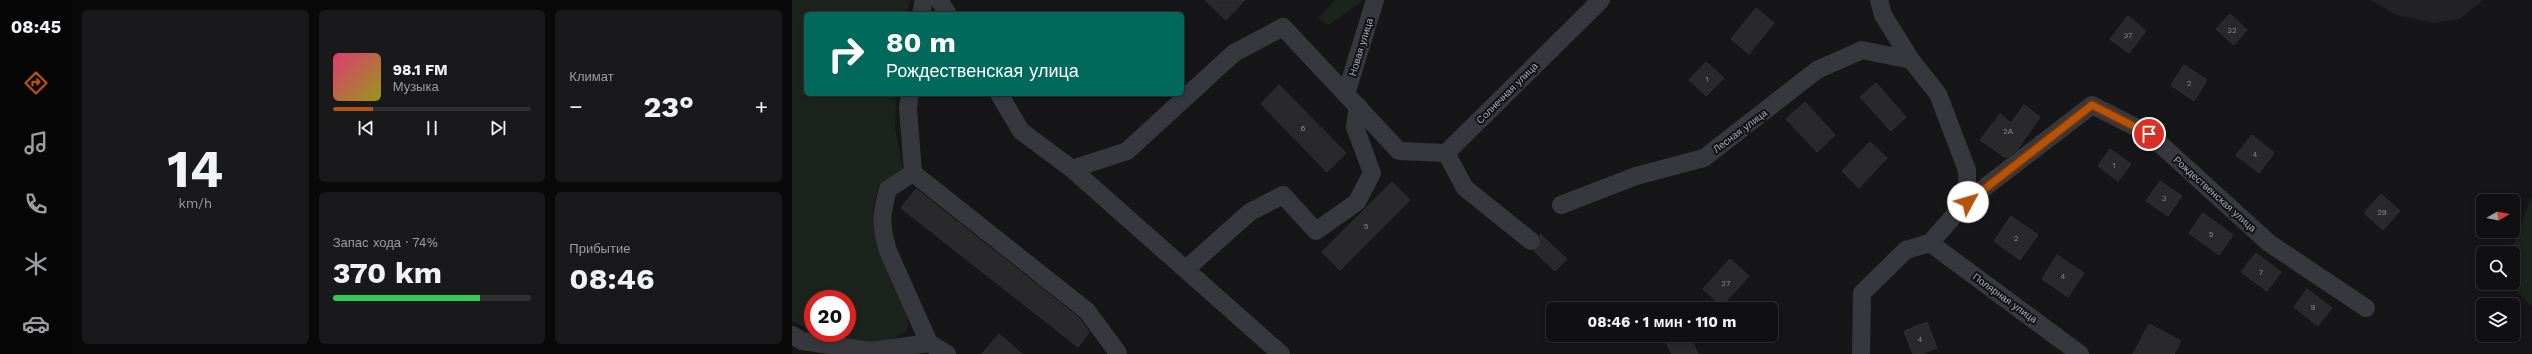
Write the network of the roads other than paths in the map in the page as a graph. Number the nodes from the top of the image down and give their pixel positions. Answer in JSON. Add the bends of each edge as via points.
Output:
{"nodes":[{"id":1,"x":924,"y":0,"type":"edge"},
{"id":2,"x":939,"y":0,"type":"edge"},
{"id":3,"x":1375,"y":0,"type":"edge"},
{"id":4,"x":1601,"y":0,"type":"edge"},
{"id":5,"x":1879,"y":0,"type":"edge"},
{"id":6,"x":921,"y":12,"type":"edge"},
{"id":7,"x":947,"y":12,"type":"edge"},
{"id":8,"x":1911,"y":60,"type":"junction"},
{"id":9,"x":910,"y":96,"type":"edge"},
{"id":10,"x":1000,"y":96,"type":"edge"},
{"id":11,"x":1352,"y":100,"type":"junction"},
{"id":12,"x":1446,"y":153,"type":"junction"},
{"id":13,"x":1072,"y":169,"type":"junction"},
{"id":14,"x":913,"y":173,"type":"junction"},
{"id":15,"x":1968,"y":202,"type":"junction"},
{"id":16,"x":1561,"y":205,"type":"dead end"},
{"id":17,"x":1531,"y":241,"type":"dead end"},
{"id":18,"x":1930,"y":243,"type":"junction"},
{"id":19,"x":1186,"y":269,"type":"junction"},
{"id":20,"x":2366,"y":308,"type":"dead end"},
{"id":21,"x":792,"y":335,"type":"edge"},
{"id":22,"x":929,"y":344,"type":"junction"},
{"id":23,"x":946,"y":354,"type":"edge"},
{"id":24,"x":1118,"y":354,"type":"edge"},
{"id":25,"x":1281,"y":354,"type":"edge"},
{"id":26,"x":1861,"y":354,"type":"edge"},
{"id":27,"x":2080,"y":354,"type":"edge"}],
"edges":[{"from":1,"to":6,"type":"street"},
{"from":2,"to":7,"type":"street"},
{"from":3,"to":11,"type":"street","name":"Новая улица"},
{"from":4,"to":12,"type":"street","name":"Солнечная улица"},
{"from":5,"to":8,"type":"street","via":[[1883,14]]},
{"from":8,"to":15,"type":"street","via":[[1938,94],[1967,170]]},
{"from":8,"to":16,"type":"street","name":"Лесная улица","via":[[1862,50],[1818,70],[1704,158],[1636,176]]},
{"from":9,"to":14,"type":"street","via":[[908,108]]},
{"from":10,"to":13,"type":"street","via":[[1021,131]]},
{"from":11,"to":12,"type":"street","via":[[1399,152]]},
{"from":11,"to":13,"type":"street","via":[[1283,26],[1234,53],[1127,151]]},
{"from":11,"to":19,"type":"street","name":"Новая улица","via":[[1355,127],[1372,173],[1357,202],[1316,231],[1283,195],[1250,212]]},
{"from":12,"to":17,"type":"street","via":[[1466,188]]},
{"from":13,"to":19,"type":"street"},
{"from":14,"to":22,"type":"street","via":[[888,189],[880,216],[888,252]]},
{"from":14,"to":24,"type":"street","via":[[1087,311]]},
{"from":15,"to":18,"type":"street"},
{"from":15,"to":20,"type":"street","name":"Рождественская улица","via":[[2092,105],[2149,134],[2269,243]]},
{"from":18,"to":26,"type":"street","via":[[1906,250],[1862,293]]},
{"from":18,"to":27,"type":"street","name":"Полярная улица"},
{"from":19,"to":25,"type":"street"},
{"from":21,"to":22,"type":"street","via":[[802,342],[871,351]]},
{"from":22,"to":23,"type":"street"}]}
